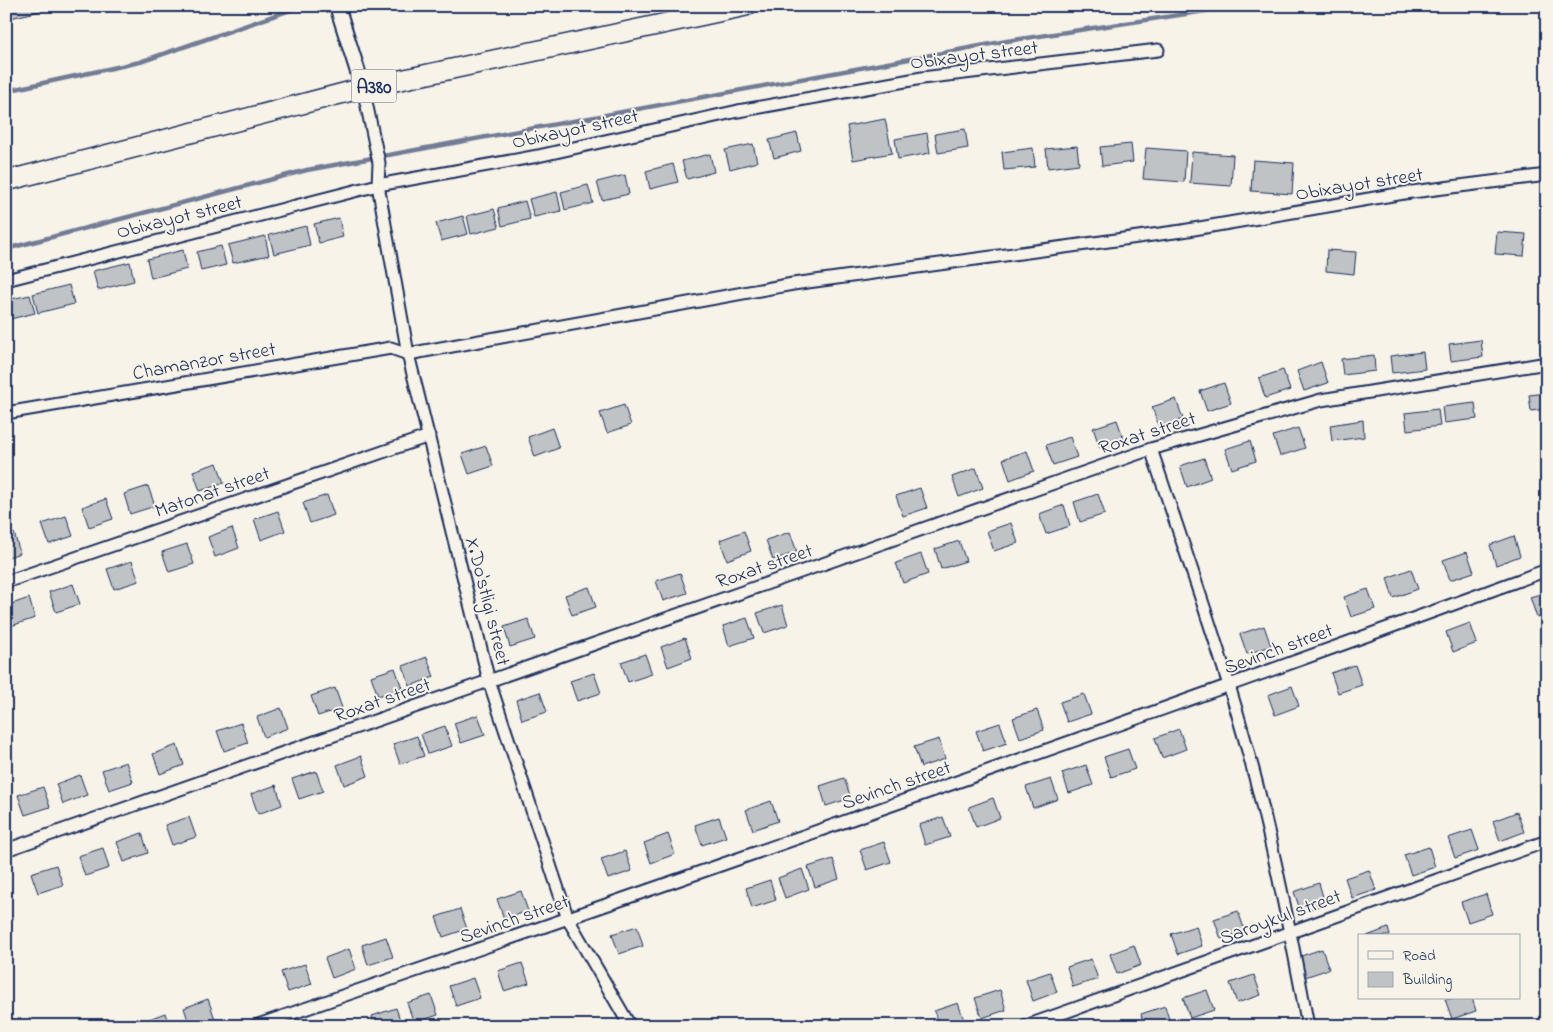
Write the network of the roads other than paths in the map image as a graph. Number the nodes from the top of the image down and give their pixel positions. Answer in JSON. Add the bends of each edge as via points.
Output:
{"nodes":[{"id":1,"x":337,"y":6,"type":"edge"},
{"id":2,"x":746,"y":6,"type":"edge"},
{"id":3,"x":1158,"y":50,"type":"dead end"},
{"id":4,"x":363,"y":88,"type":"junction"},
{"id":5,"x":1547,"y":175,"type":"edge"},
{"id":6,"x":6,"y":180,"type":"edge"},
{"id":7,"x":378,"y":185,"type":"junction"},
{"id":8,"x":6,"y":280,"type":"edge"},
{"id":9,"x":408,"y":354,"type":"junction"},
{"id":10,"x":1547,"y":363,"type":"edge"},
{"id":11,"x":6,"y":413,"type":"edge"},
{"id":12,"x":429,"y":436,"type":"junction"},
{"id":13,"x":1150,"y":448,"type":"junction"},
{"id":14,"x":1547,"y":570,"type":"edge"},
{"id":15,"x":6,"y":582,"type":"edge"},
{"id":16,"x":489,"y":681,"type":"junction"},
{"id":17,"x":1228,"y":687,"type":"junction"},
{"id":18,"x":1547,"y":841,"type":"edge"},
{"id":19,"x":6,"y":850,"type":"edge"},
{"id":20,"x":568,"y":919,"type":"junction"},
{"id":21,"x":1290,"y":933,"type":"junction"},
{"id":22,"x":255,"y":1026,"type":"edge"},
{"id":23,"x":630,"y":1026,"type":"edge"},
{"id":24,"x":1026,"y":1026,"type":"edge"},
{"id":25,"x":1308,"y":1026,"type":"edge"}],
"edges":[{"from":1,"to":4,"type":"street"},
{"from":2,"to":4,"type":"highway","number":"A380"},
{"from":3,"to":7,"type":"street","name":"Obixayot street","via":[[896,83],[738,111],[538,156]]},
{"from":4,"to":6,"type":"highway","number":"A380"},
{"from":4,"to":7,"type":"street","name":"X.Do'stligi street","via":[[378,163]]},
{"from":5,"to":9,"type":"street","name":"Obixayot street","via":[[1404,193],[1182,231],[794,284]]},
{"from":7,"to":8,"type":"street","name":"Obixayot street"},
{"from":7,"to":9,"type":"street","name":"X.Do'stligi street"},
{"from":9,"to":11,"type":"street","name":"Chamanzor street","via":[[391,348]]},
{"from":9,"to":12,"type":"street","name":"X.Do'stligi street"},
{"from":10,"to":13,"type":"street","name":"Roxat street","via":[[1321,400]]},
{"from":12,"to":15,"type":"street","name":"Matonat street"},
{"from":12,"to":16,"type":"street","name":"X.Do'stligi street"},
{"from":13,"to":16,"type":"street","name":"Roxat street"},
{"from":13,"to":17,"type":"street"},
{"from":14,"to":17,"type":"street","name":"Sevinch street"},
{"from":16,"to":19,"type":"street","name":"Roxat street"},
{"from":16,"to":20,"type":"street","name":"X.Do'stligi street"},
{"from":17,"to":20,"type":"street","name":"Sevinch street"},
{"from":17,"to":21,"type":"street","via":[[1256,784]]},
{"from":18,"to":21,"type":"street","name":"Saroykul street"},
{"from":20,"to":22,"type":"street","name":"Sevinch street"},
{"from":20,"to":23,"type":"street","name":"X.Do'stligi street"},
{"from":21,"to":24,"type":"street","name":"Saroykul street"},
{"from":21,"to":25,"type":"street"}]}
